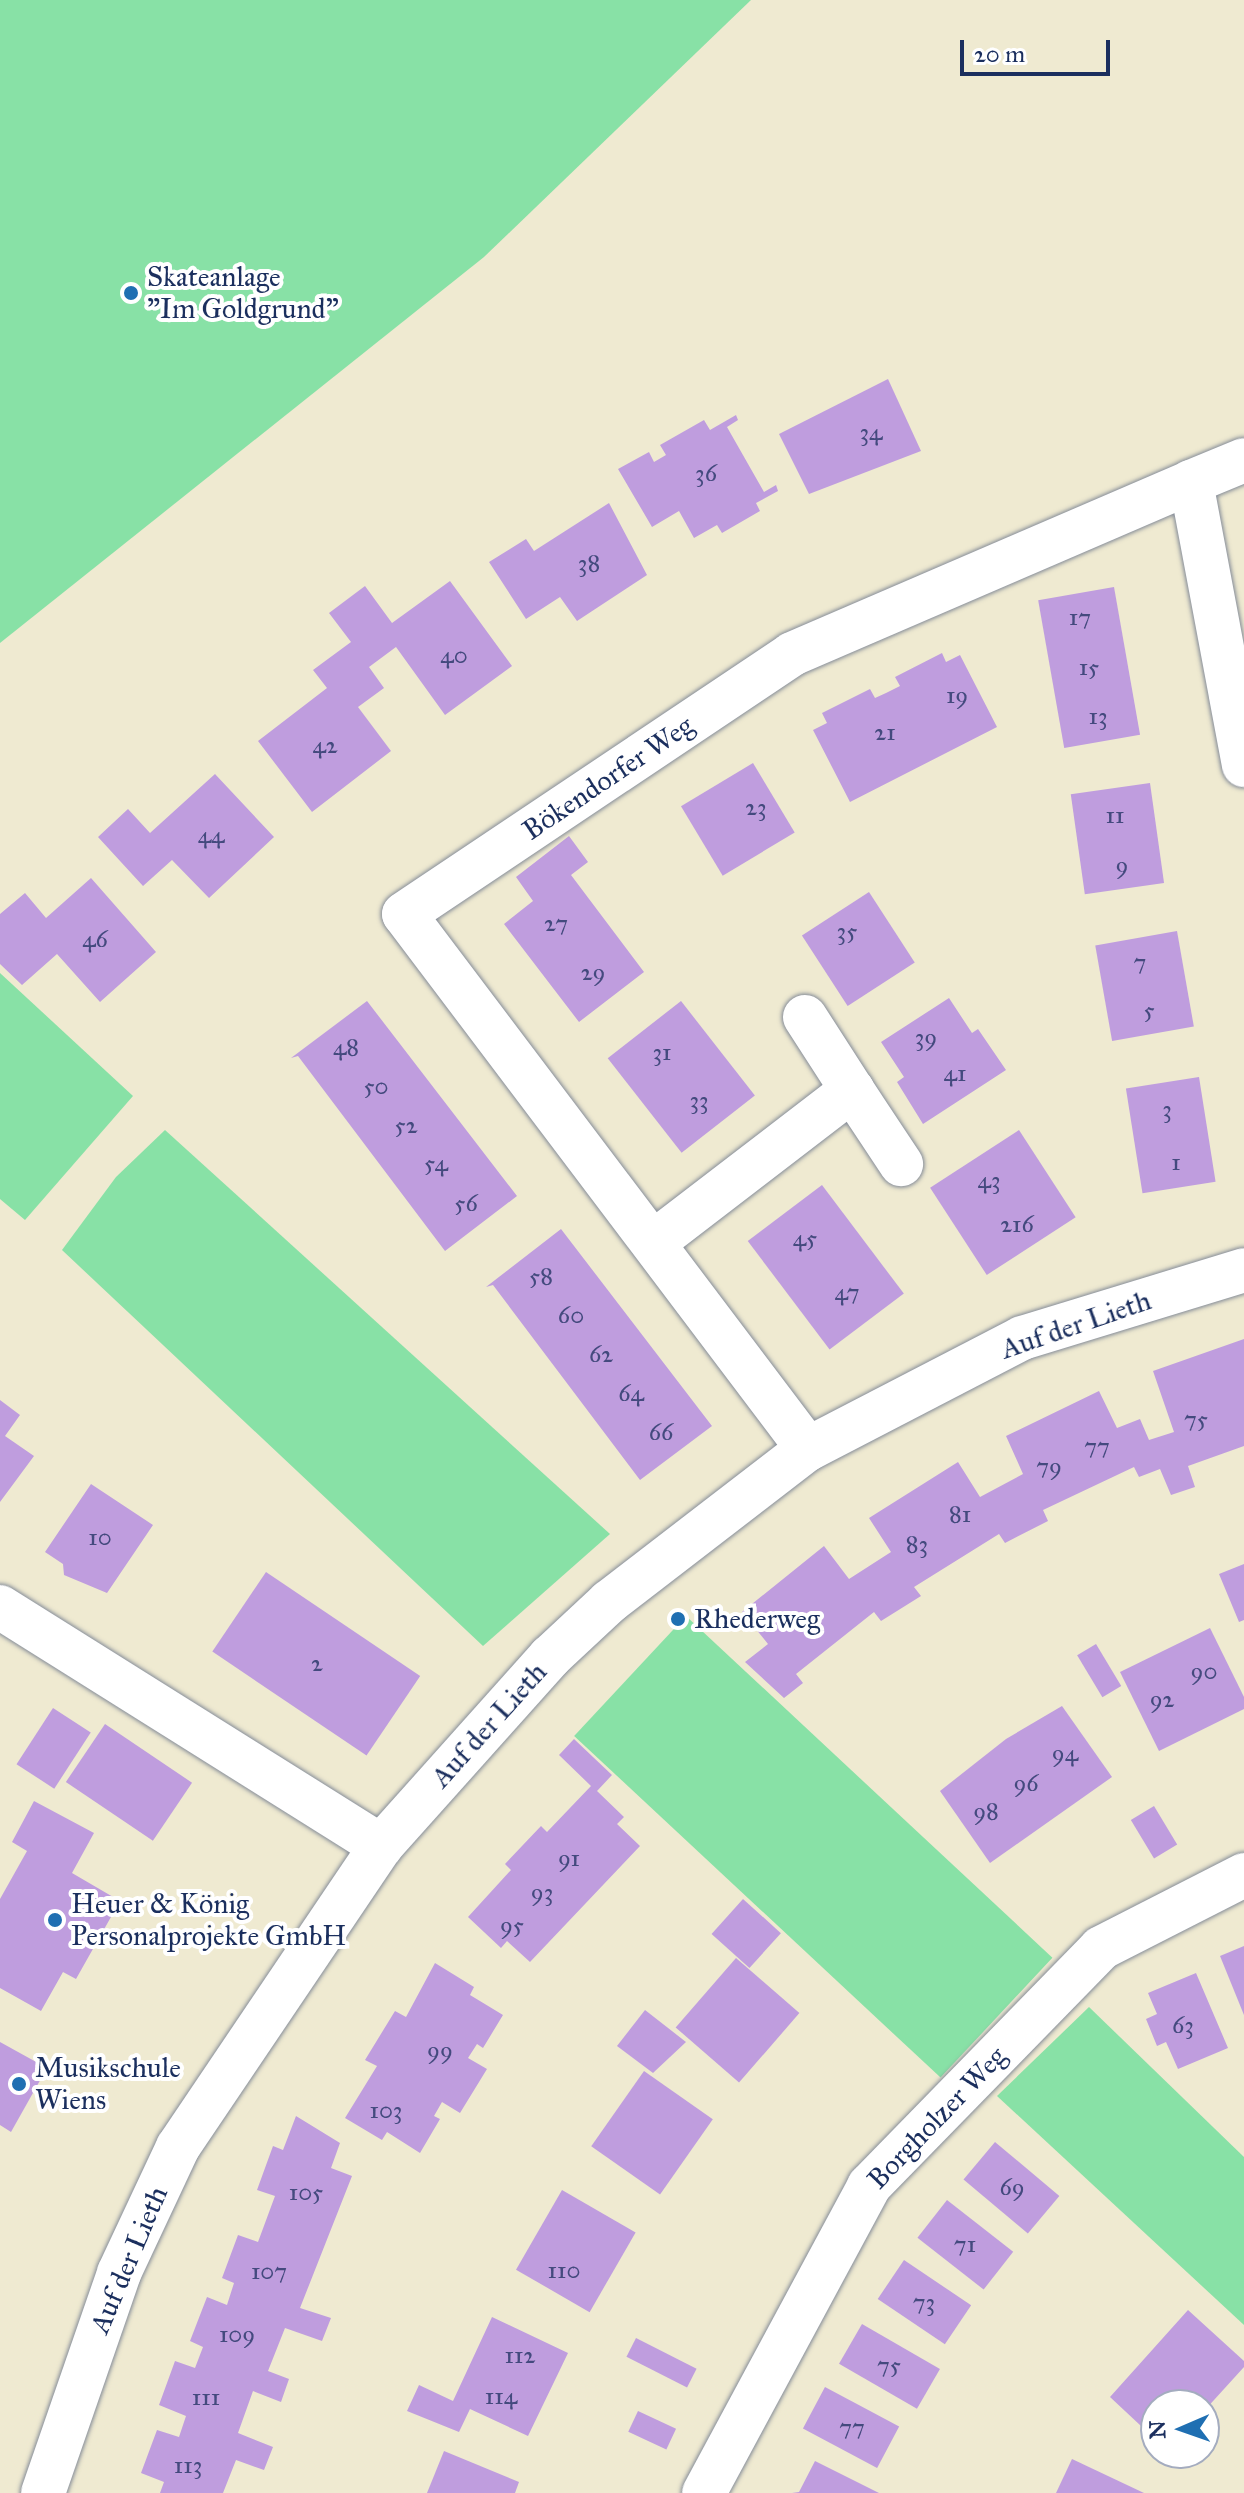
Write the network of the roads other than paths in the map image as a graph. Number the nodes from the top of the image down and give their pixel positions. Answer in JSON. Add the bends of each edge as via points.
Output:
{"nodes":[{"id":1,"x":1244,"y":460,"type":"edge"},
{"id":2,"x":1191,"y":482,"type":"junction"},
{"id":3,"x":1244,"y":765,"type":"edge"},
{"id":4,"x":805,"y":1017,"type":"dead end"},
{"id":5,"x":852,"y":1090,"type":"junction"},
{"id":6,"x":901,"y":1164,"type":"dead end"},
{"id":7,"x":654,"y":1242,"type":"junction"},
{"id":8,"x":1244,"y":1270,"type":"edge"},
{"id":9,"x":808,"y":1449,"type":"junction"},
{"id":10,"x":0,"y":1607,"type":"edge"},
{"id":11,"x":381,"y":1846,"type":"junction"},
{"id":12,"x":1244,"y":1875,"type":"edge"},
{"id":13,"x":43,"y":2493,"type":"edge"},
{"id":14,"x":704,"y":2493,"type":"edge"}],
"edges":[{"from":1,"to":2,"type":"street","name":"Bökendorfer Weg"},
{"from":2,"to":3,"type":"street"},
{"from":2,"to":7,"type":"street","name":"Bökendorfer Weg","via":[[792,654],[404,914]]},
{"from":4,"to":5,"type":"street"},
{"from":5,"to":6,"type":"street"},
{"from":5,"to":7,"type":"street"},
{"from":7,"to":9,"type":"street","name":"Bökendorfer Weg"},
{"from":8,"to":9,"type":"street","name":"Auf der Lieth","via":[[1022,1338]]},
{"from":9,"to":11,"type":"street","name":"Auf der Lieth","via":[[578,1630]]},
{"from":10,"to":11,"type":"street"},
{"from":11,"to":13,"type":"street","name":"Auf der Lieth","via":[[178,2147],[119,2273]]},
{"from":12,"to":14,"type":"street","name":"Borgholzer Weg","via":[[1101,1948],[869,2186]]}]}
